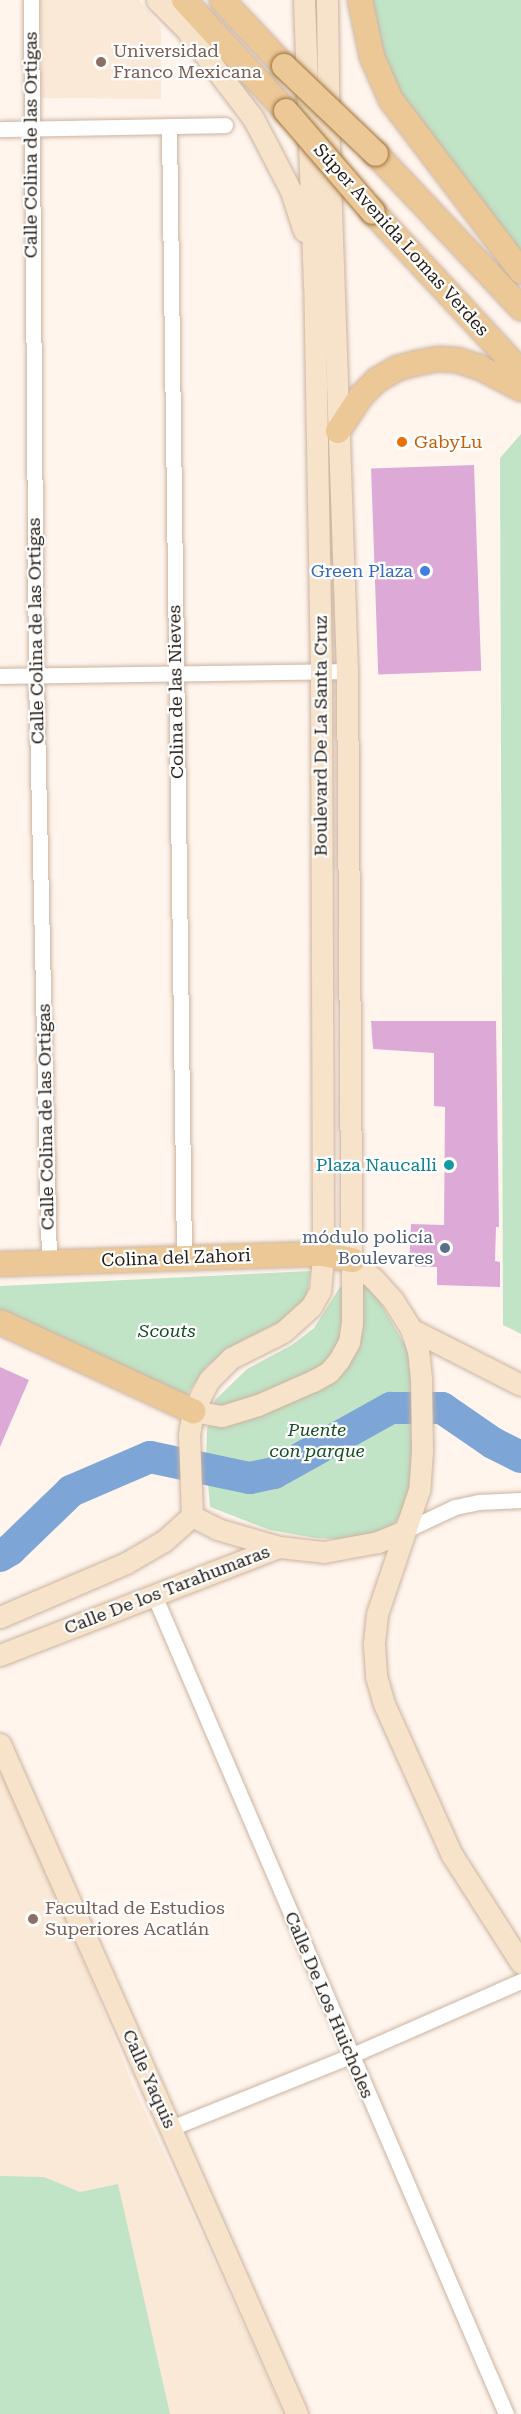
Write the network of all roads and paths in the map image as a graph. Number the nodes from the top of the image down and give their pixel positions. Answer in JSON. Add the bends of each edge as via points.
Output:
{"nodes":[{"id":1,"x":31,"y":0,"type":"edge"},
{"id":2,"x":157,"y":0,"type":"edge"},
{"id":3,"x":184,"y":0,"type":"edge"},
{"id":4,"x":222,"y":0,"type":"edge"},
{"id":5,"x":236,"y":0,"type":"edge"},
{"id":6,"x":304,"y":0,"type":"edge"},
{"id":7,"x":327,"y":0,"type":"edge"},
{"id":8,"x":360,"y":0,"type":"edge"},
{"id":9,"x":189,"y":33,"type":"junction"},
{"id":10,"x":283,"y":64,"type":"junction"},
{"id":11,"x":284,"y":109,"type":"junction"},
{"id":12,"x":225,"y":125,"type":"dead end"},
{"id":13,"x":169,"y":126,"type":"junction"},
{"id":14,"x":31,"y":128,"type":"junction"},
{"id":15,"x":0,"y":129,"type":"edge"},
{"id":16,"x":521,"y":271,"type":"edge"},
{"id":17,"x":314,"y":285,"type":"junction"},
{"id":18,"x":521,"y":308,"type":"edge"},
{"id":19,"x":521,"y":372,"type":"edge"},
{"id":20,"x":521,"y":389,"type":"edge"},
{"id":21,"x":338,"y":431,"type":"junction"},
{"id":22,"x":321,"y":671,"type":"junction"},
{"id":23,"x":347,"y":671,"type":"junction"},
{"id":24,"x":176,"y":674,"type":"junction"},
{"id":25,"x":0,"y":676,"type":"edge"},
{"id":26,"x":36,"y":676,"type":"junction"},
{"id":27,"x":323,"y":1254,"type":"junction"},
{"id":28,"x":184,"y":1258,"type":"junction"},
{"id":29,"x":352,"y":1260,"type":"junction"},
{"id":30,"x":49,"y":1262,"type":"junction"},
{"id":31,"x":0,"y":1264,"type":"edge"},
{"id":32,"x":0,"y":1322,"type":"edge"},
{"id":33,"x":411,"y":1329,"type":"junction"},
{"id":34,"x":521,"y":1385,"type":"edge"},
{"id":35,"x":191,"y":1423,"type":"junction"},
{"id":36,"x":521,"y":1500,"type":"edge"},
{"id":37,"x":192,"y":1516,"type":"junction"},
{"id":38,"x":404,"y":1531,"type":"junction"},
{"id":39,"x":279,"y":1547,"type":"junction"},
{"id":40,"x":154,"y":1596,"type":"junction"},
{"id":41,"x":0,"y":1617,"type":"edge"},
{"id":42,"x":0,"y":1655,"type":"edge"},
{"id":43,"x":0,"y":1744,"type":"edge"},
{"id":44,"x":521,"y":1963,"type":"edge"},
{"id":45,"x":521,"y":1980,"type":"edge"},
{"id":46,"x":350,"y":2056,"type":"junction"},
{"id":47,"x":171,"y":2128,"type":"junction"},
{"id":48,"x":297,"y":2414,"type":"edge"},
{"id":49,"x":506,"y":2414,"type":"edge"}],
"edges":[{"from":1,"to":14,"type":"street","name":"Calle Colina de las Ortigas"},
{"from":2,"to":9,"type":"main road","name":"Súper Avenida Lomas Verdes"},
{"from":3,"to":11,"type":"main road","name":"Súper Avenida Lomas Verdes"},
{"from":4,"to":10,"type":"main road","name":"Súper Avenida Lomas Verdes"},
{"from":5,"to":10,"type":"main road","name":"Súper Avenida Lomas Verdes","via":[[270,39]]},
{"from":6,"to":17,"type":"main road","name":"Boulevard De La Santa Cruz"},
{"from":7,"to":21,"type":"main road","name":"Boulevard De La Santa Cruz"},
{"from":8,"to":16,"type":"main road","via":[[372,57],[391,100]]},
{"from":9,"to":11,"type":"main road","name":"Súper Avenida Lomas Verdes"},
{"from":9,"to":17,"type":"main road","via":[[253,118],[274,156],[302,224]]},
{"from":10,"to":18,"type":"main road","name":"Súper Avenida Lomas Verdes","bridge":true,"via":[[376,154]]},
{"from":11,"to":19,"type":"main road","name":"Súper Avenida Lomas Verdes","bridge":true},
{"from":12,"to":13,"type":"street"},
{"from":13,"to":14,"type":"street"},
{"from":13,"to":24,"type":"street","name":"Colina de las Nieves"},
{"from":14,"to":15,"type":"street"},
{"from":14,"to":26,"type":"street","name":"Calle Colina de las Ortigas"},
{"from":17,"to":22,"type":"main road","name":"Boulevard De La Santa Cruz"},
{"from":20,"to":21,"type":"main road","via":[[457,360],[417,363],[377,380]]},
{"from":21,"to":23,"type":"main road","name":"Boulevard De La Santa Cruz"},
{"from":22,"to":23,"type":"street"},
{"from":22,"to":24,"type":"street"},
{"from":22,"to":27,"type":"main road","name":"Boulevard De La Santa Cruz"},
{"from":23,"to":29,"type":"main road","name":"Boulevard De La Santa Cruz"},
{"from":24,"to":26,"type":"street"},
{"from":24,"to":28,"type":"street","name":"Colina de las Nieves"},
{"from":25,"to":26,"type":"street"},
{"from":26,"to":30,"type":"street","name":"Calle Colina de las Ortigas"},
{"from":27,"to":28,"type":"main road","name":"Colina del Zahori"},
{"from":27,"to":29,"type":"main road","name":"Colina del Zahori"},
{"from":27,"to":35,"type":"main road","name":"Boulevard De La Santa Cruz","via":[[320,1290],[311,1307],[283,1332],[231,1358],[209,1380]]},
{"from":28,"to":30,"type":"main road","name":"Colina del Zahori"},
{"from":29,"to":33,"type":"main road","via":[[393,1300]]},
{"from":29,"to":35,"type":"main road","name":"Boulevard De La Santa Cruz","via":[[349,1342],[329,1372],[237,1412]]},
{"from":30,"to":31,"type":"main road","name":"Colina del Zahori"},
{"from":32,"to":35,"type":"main road"},
{"from":33,"to":34,"type":"main road"},
{"from":33,"to":38,"type":"main road","via":[[421,1379],[422,1451],[419,1490]]},
{"from":35,"to":37,"type":"main road","name":"Boulevard De La Santa Cruz"},
{"from":36,"to":38,"type":"street","via":[[455,1507]]},
{"from":37,"to":39,"type":"main road","name":"Calle De los Tarahumaras"},
{"from":37,"to":41,"type":"main road","name":"Calle De los Tarahumaras","via":[[165,1541],[126,1563]]},
{"from":38,"to":39,"type":"main road","via":[[351,1549],[324,1552]]},
{"from":38,"to":44,"type":"main road","via":[[376,1614],[376,1676],[384,1704],[458,1866]]},
{"from":39,"to":40,"type":"main road","name":"Calle De los Tarahumaras"},
{"from":40,"to":42,"type":"main road","name":"Calle De los Tarahumaras"},
{"from":40,"to":46,"type":"street","name":"Calle De Los Huicholes"},
{"from":43,"to":47,"type":"main road","name":"Calle Yaquis"},
{"from":45,"to":46,"type":"street"},
{"from":46,"to":47,"type":"street"},
{"from":46,"to":49,"type":"street","name":"Calle De Los Huicholes"},
{"from":47,"to":48,"type":"main road","name":"Calle Yaquis"}]}
